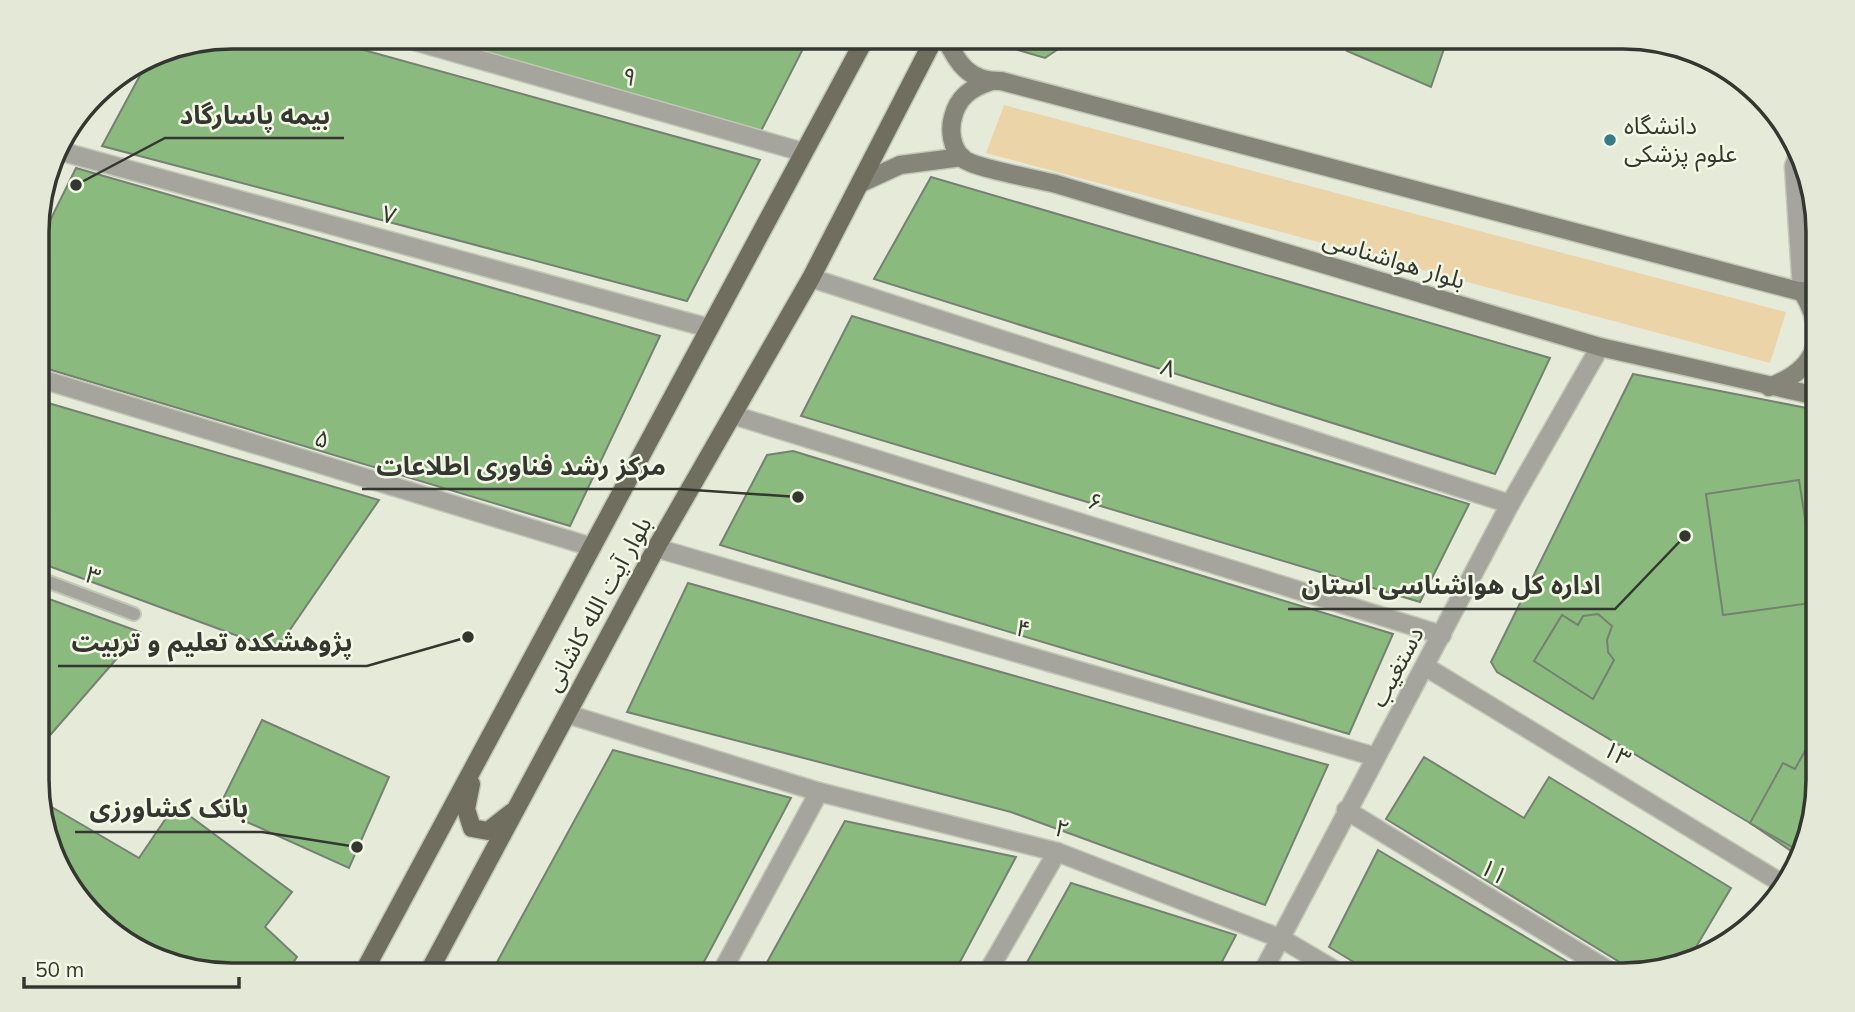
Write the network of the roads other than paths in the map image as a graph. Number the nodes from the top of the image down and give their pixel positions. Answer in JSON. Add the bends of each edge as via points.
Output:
{"nodes":[{"id":1,"x":442,"y":49,"type":"edge"},
{"id":2,"x":859,"y":49,"type":"edge"},
{"id":3,"x":929,"y":49,"type":"edge"},
{"id":4,"x":951,"y":49,"type":"edge"},
{"id":5,"x":989,"y":82,"type":"junction"},
{"id":6,"x":803,"y":152,"type":"junction"},
{"id":7,"x":67,"y":153,"type":"edge"},
{"id":8,"x":962,"y":157,"type":"junction"},
{"id":9,"x":1794,"y":168,"type":"edge"},
{"id":10,"x":861,"y":183,"type":"junction"},
{"id":11,"x":1806,"y":268,"type":"edge"},
{"id":12,"x":811,"y":278,"type":"junction"},
{"id":13,"x":1806,"y":293,"type":"edge"},
{"id":14,"x":709,"y":328,"type":"junction"},
{"id":15,"x":1600,"y":347,"type":"junction"},
{"id":16,"x":1806,"y":368,"type":"edge"},
{"id":17,"x":49,"y":381,"type":"edge"},
{"id":18,"x":1769,"y":387,"type":"junction"},
{"id":19,"x":1806,"y":394,"type":"edge"},
{"id":20,"x":733,"y":415,"type":"junction"},
{"id":21,"x":1510,"y":504,"type":"junction"},
{"id":22,"x":592,"y":547,"type":"junction"},
{"id":23,"x":656,"y":548,"type":"junction"},
{"id":24,"x":49,"y":582,"type":"edge"},
{"id":25,"x":134,"y":614,"type":"dead end"},
{"id":26,"x":1442,"y":635,"type":"junction"},
{"id":27,"x":1426,"y":667,"type":"junction"},
{"id":28,"x":567,"y":714,"type":"junction"},
{"id":29,"x":1376,"y":757,"type":"junction"},
{"id":30,"x":477,"y":761,"type":"junction"},
{"id":31,"x":819,"y":792,"type":"junction"},
{"id":32,"x":515,"y":810,"type":"junction"},
{"id":33,"x":1346,"y":810,"type":"junction"},
{"id":34,"x":1057,"y":852,"type":"junction"},
{"id":35,"x":1776,"y":880,"type":"edge"},
{"id":36,"x":1282,"y":939,"type":"junction"},
{"id":37,"x":368,"y":963,"type":"edge"},
{"id":38,"x":433,"y":963,"type":"edge"},
{"id":39,"x":726,"y":963,"type":"edge"},
{"id":40,"x":993,"y":963,"type":"edge"},
{"id":41,"x":1268,"y":963,"type":"edge"},
{"id":42,"x":1323,"y":963,"type":"edge"},
{"id":43,"x":1596,"y":963,"type":"edge"}],
"edges":[{"from":1,"to":6,"type":"street","name":"۹"},
{"from":2,"to":6,"type":"main road","name":"بلوار آیت الله کاشانی"},
{"from":3,"to":10,"type":"main road","name":"بلوار آیت الله کاشانی"},
{"from":4,"to":5,"type":"main road","via":[[972,77]]},
{"from":5,"to":8,"type":"main road","via":[[967,93],[955,111],[951,136]]},
{"from":5,"to":13,"type":"main road","via":[[1001,81]]},
{"from":6,"to":14,"type":"main road","name":"بلوار آیت الله کاشانی"},
{"from":7,"to":14,"type":"street","name":"۷"},
{"from":8,"to":10,"type":"main road","via":[[900,165]]},
{"from":8,"to":15,"type":"main road","name":"بلوار هواشناسی"},
{"from":9,"to":11,"type":"street"},
{"from":10,"to":12,"type":"main road","name":"بلوار آیت الله کاشانی"},
{"from":12,"to":20,"type":"main road","name":"بلوار آیت الله کاشانی"},
{"from":12,"to":21,"type":"street","name":"۸"},
{"from":14,"to":22,"type":"main road","name":"بلوار آیت الله کاشانی"},
{"from":15,"to":18,"type":"main road","name":"بلوار هواشناسی"},
{"from":15,"to":21,"type":"street","name":"دستغیب"},
{"from":16,"to":18,"type":"main road"},
{"from":17,"to":22,"type":"street","name":"۵"},
{"from":18,"to":19,"type":"main road","name":"بلوار هواشناسی"},
{"from":20,"to":23,"type":"main road","name":"بلوار آیت الله کاشانی"},
{"from":20,"to":26,"type":"street","name":"۶"},
{"from":21,"to":26,"type":"street","name":"دستغیب"},
{"from":22,"to":30,"type":"main road","name":"بلوار آیت الله کاشانی"},
{"from":23,"to":28,"type":"main road","name":"بلوار آیت الله کاشانی"},
{"from":23,"to":29,"type":"street","name":"۴"},
{"from":24,"to":25,"type":"lane","name":"۳"},
{"from":26,"to":27,"type":"street","name":"دستغیب"},
{"from":27,"to":29,"type":"street","name":"دستغیب"},
{"from":27,"to":35,"type":"street","name":"۱۳"},
{"from":28,"to":31,"type":"street","name":"۲"},
{"from":28,"to":32,"type":"main road","name":"بلوار آیت الله کاشانی"},
{"from":29,"to":33,"type":"street","name":"دستغیب"},
{"from":30,"to":32,"type":"main road","via":[[466,809],[472,828],[488,831]]},
{"from":30,"to":37,"type":"main road","name":"بلوار آیت الله کاشانی"},
{"from":31,"to":34,"type":"street","name":"۲"},
{"from":31,"to":39,"type":"street"},
{"from":32,"to":38,"type":"main road","name":"بلوار آیت الله کاشانی"},
{"from":33,"to":36,"type":"street","name":"دستغیب"},
{"from":33,"to":43,"type":"street","name":"۱۱"},
{"from":34,"to":36,"type":"street","name":"۲"},
{"from":34,"to":40,"type":"street"},
{"from":36,"to":41,"type":"street","name":"دستغیب"},
{"from":36,"to":42,"type":"street"}]}
